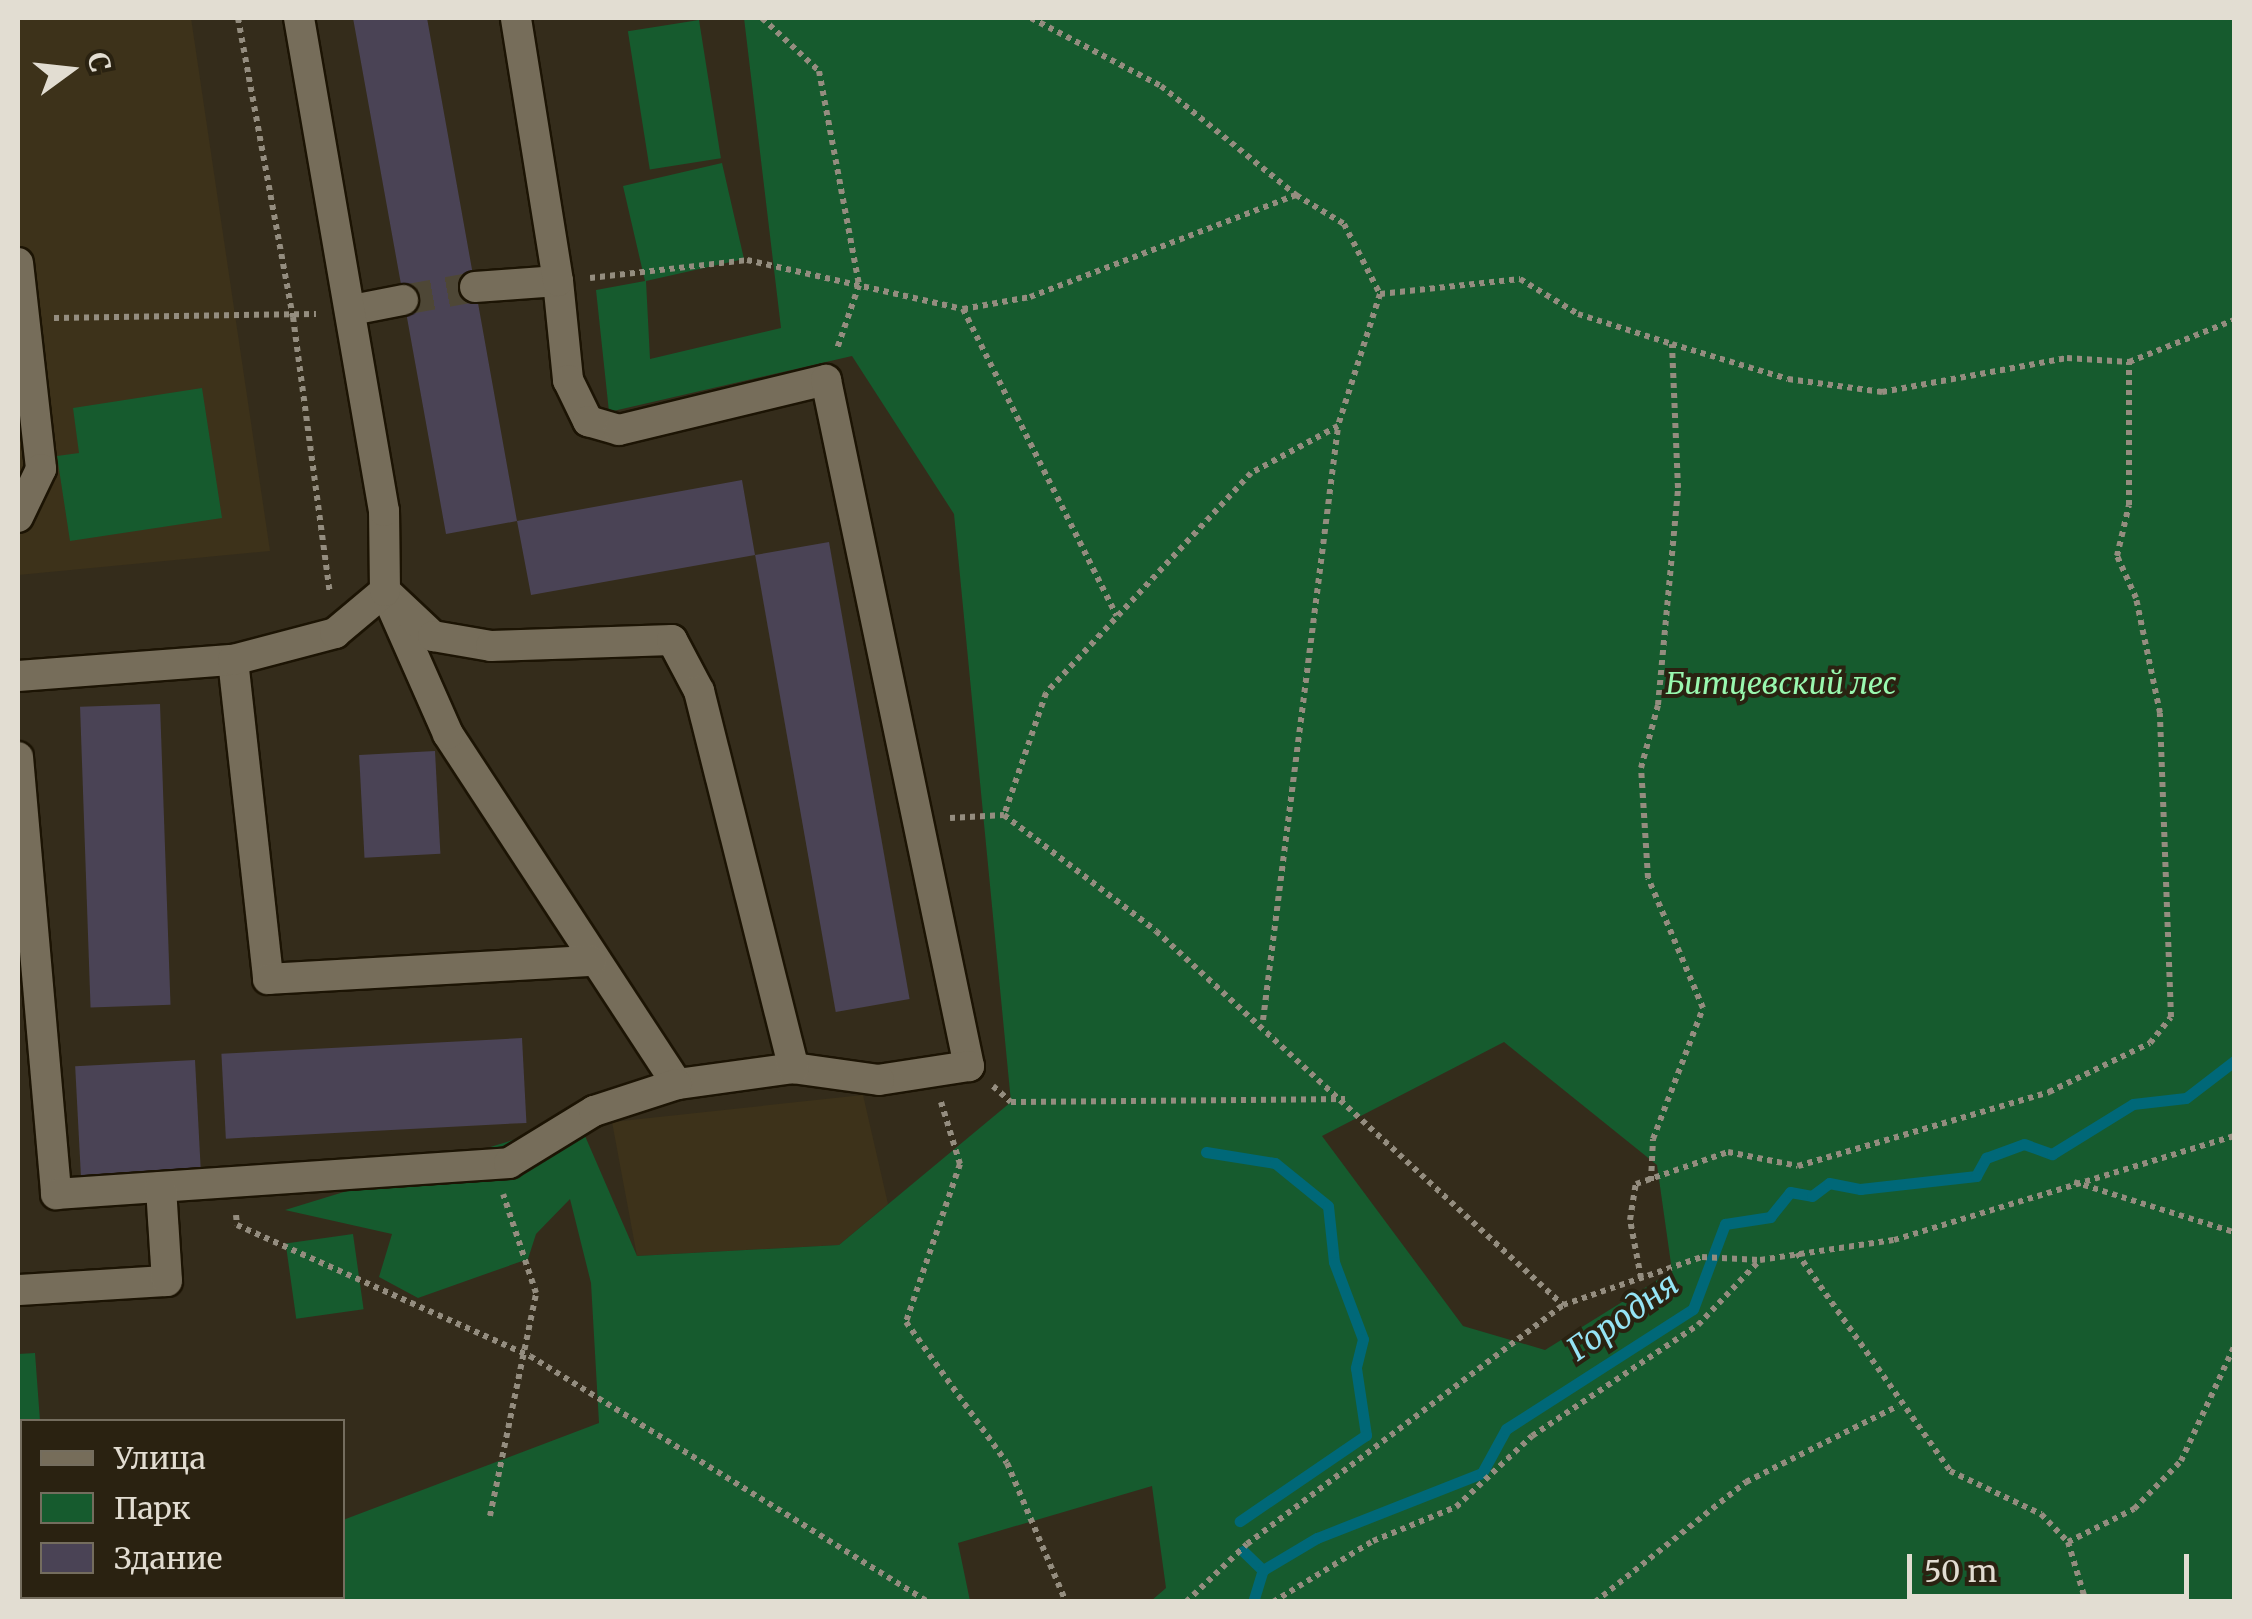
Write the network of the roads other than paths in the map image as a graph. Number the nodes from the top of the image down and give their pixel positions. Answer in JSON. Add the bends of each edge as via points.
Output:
{"nodes":[{"id":1,"x":299,"y":18,"type":"edge"},
{"id":2,"x":516,"y":18,"type":"edge"},
{"id":3,"x":18,"y":264,"type":"edge"},
{"id":4,"x":558,"y":282,"type":"junction"},
{"id":5,"x":475,"y":287,"type":"tunnel mouth"},
{"id":6,"x":403,"y":300,"type":"tunnel mouth"},
{"id":7,"x":352,"y":310,"type":"junction"},
{"id":8,"x":18,"y":517,"type":"edge"},
{"id":9,"x":385,"y":591,"type":"junction"},
{"id":10,"x":234,"y":660,"type":"junction"},
{"id":11,"x":18,"y":676,"type":"edge"},
{"id":12,"x":18,"y":757,"type":"edge"},
{"id":13,"x":591,"y":961,"type":"junction"},
{"id":14,"x":794,"y":1068,"type":"junction"},
{"id":15,"x":676,"y":1084,"type":"junction"},
{"id":16,"x":161,"y":1187,"type":"junction"},
{"id":17,"x":18,"y":1290,"type":"edge"}],
"edges":[{"from":1,"to":7,"type":"lane"},
{"from":2,"to":4,"type":"lane"},
{"from":3,"to":8,"type":"lane","via":[[42,469]]},
{"from":4,"to":5,"type":"lane"},
{"from":4,"to":14,"type":"lane","via":[[568,380],[588,420],[619,430],[826,380],[969,1066],[879,1080]]},
{"from":6,"to":7,"type":"lane"},
{"from":7,"to":9,"type":"lane","via":[[384,511]]},
{"from":9,"to":10,"type":"lane","via":[[335,633]]},
{"from":9,"to":13,"type":"lane","via":[[448,734]]},
{"from":9,"to":14,"type":"lane","via":[[432,636],[491,646],[672,640],[699,691]]},
{"from":10,"to":11,"type":"lane"},
{"from":10,"to":13,"type":"lane","via":[[268,978]]},
{"from":12,"to":16,"type":"lane","via":[[56,1194]]},
{"from":13,"to":15,"type":"lane"},
{"from":14,"to":15,"type":"lane"},
{"from":15,"to":16,"type":"lane","via":[[594,1110],[494,1164]]},
{"from":16,"to":17,"type":"lane","via":[[167,1281]]}]}
